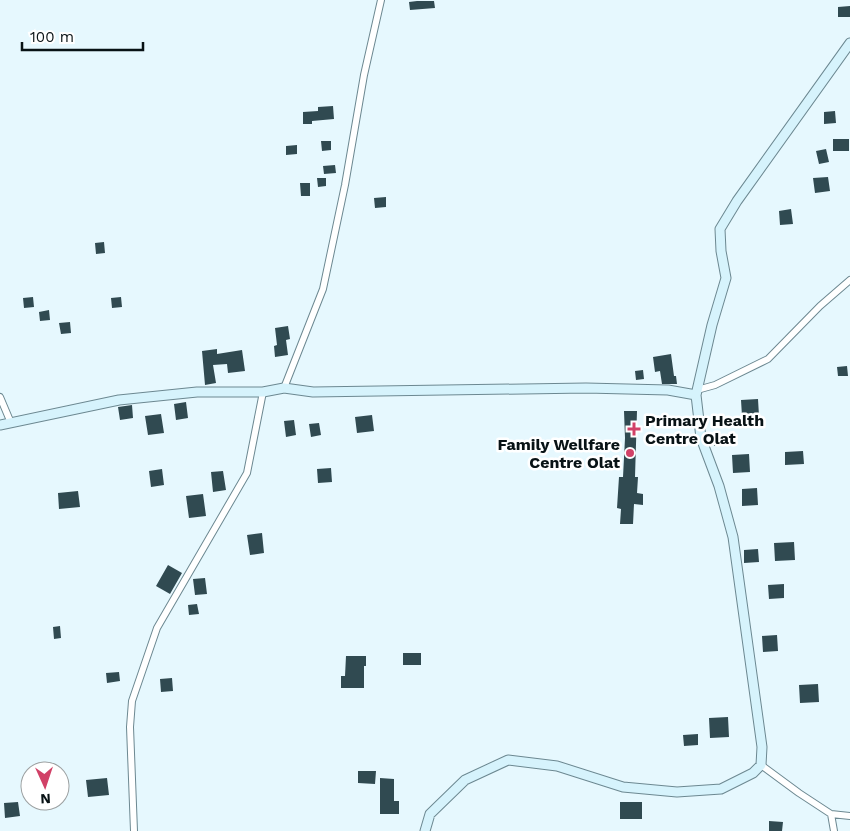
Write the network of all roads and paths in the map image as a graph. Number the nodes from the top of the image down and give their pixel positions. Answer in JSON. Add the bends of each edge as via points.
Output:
{"nodes":[{"id":1,"x":381,"y":0,"type":"edge"},
{"id":2,"x":850,"y":43,"type":"edge"},
{"id":3,"x":850,"y":280,"type":"edge"},
{"id":4,"x":284,"y":388,"type":"junction"},
{"id":5,"x":263,"y":392,"type":"junction"},
{"id":6,"x":696,"y":392,"type":"junction"},
{"id":7,"x":0,"y":397,"type":"edge"},
{"id":8,"x":11,"y":423,"type":"junction"},
{"id":9,"x":0,"y":425,"type":"edge"},
{"id":10,"x":701,"y":438,"type":"junction"},
{"id":11,"x":656,"y":439,"type":"dead end"},
{"id":12,"x":761,"y":765,"type":"junction"},
{"id":13,"x":831,"y":814,"type":"junction"},
{"id":14,"x":850,"y":816,"type":"edge"},
{"id":15,"x":134,"y":831,"type":"edge"},
{"id":16,"x":425,"y":831,"type":"edge"},
{"id":17,"x":834,"y":831,"type":"edge"}],
"edges":[{"from":1,"to":4,"type":"street","via":[[323,289]]},
{"from":2,"to":6,"type":"street","via":[[720,229],[726,278]]},
{"from":3,"to":6,"type":"street","via":[[768,360]]},
{"from":4,"to":5,"type":"street"},
{"from":4,"to":6,"type":"street","via":[[313,392],[586,388]]},
{"from":5,"to":8,"type":"street","via":[[197,392],[119,400]]},
{"from":5,"to":15,"type":"street","via":[[247,473],[157,628],[132,701]]},
{"from":6,"to":10,"type":"street"},
{"from":7,"to":8,"type":"street"},
{"from":8,"to":9,"type":"street"},
{"from":10,"to":11,"type":"street"},
{"from":10,"to":12,"type":"street","via":[[733,537],[762,747]]},
{"from":12,"to":13,"type":"street"},
{"from":12,"to":16,"type":"street","via":[[753,773],[721,788],[677,792],[623,787],[557,766],[508,760],[465,780],[430,814]]},
{"from":13,"to":14,"type":"street"},
{"from":13,"to":17,"type":"street"}]}
